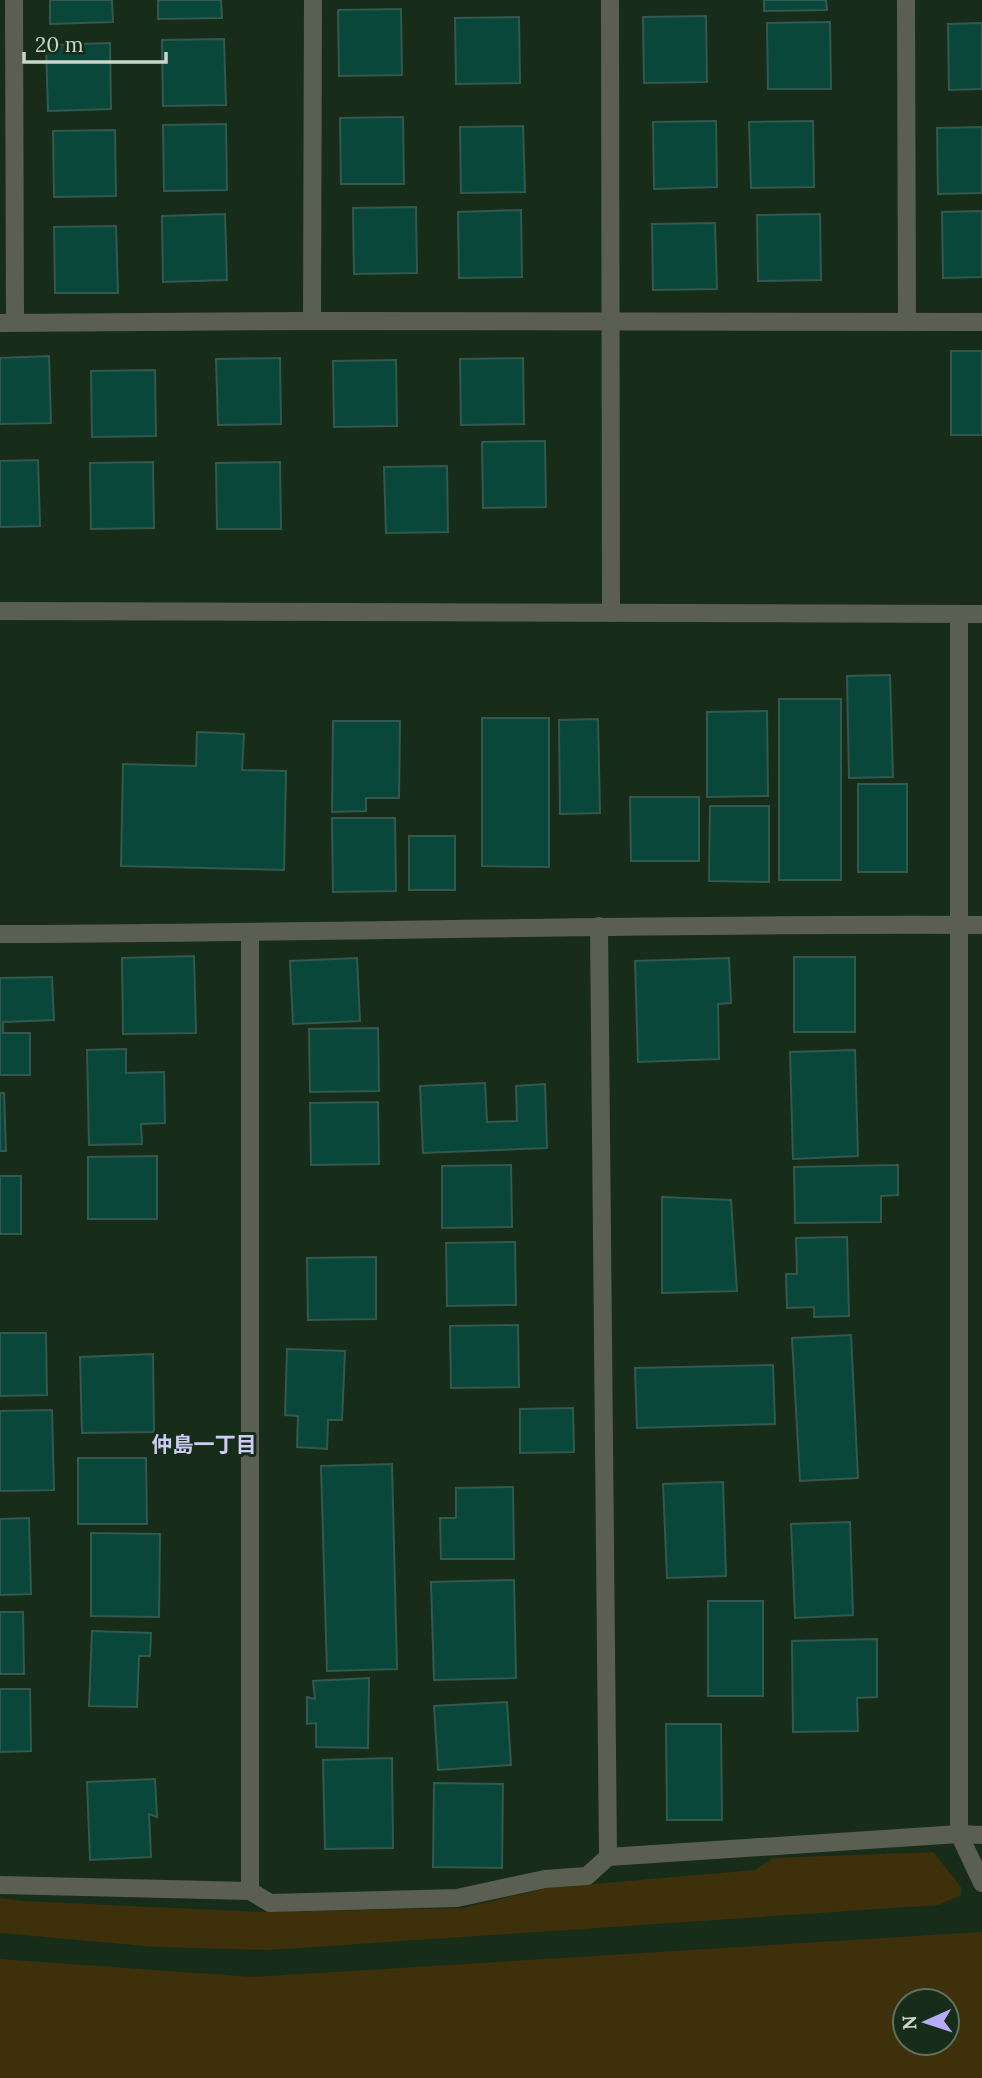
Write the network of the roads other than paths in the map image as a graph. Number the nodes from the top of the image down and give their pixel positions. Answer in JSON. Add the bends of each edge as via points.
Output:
{"nodes":[{"id":1,"x":14,"y":0,"type":"edge"},
{"id":2,"x":313,"y":0,"type":"edge"},
{"id":3,"x":610,"y":0,"type":"edge"},
{"id":4,"x":906,"y":0,"type":"edge"},
{"id":5,"x":312,"y":321,"type":"junction"},
{"id":6,"x":610,"y":321,"type":"junction"},
{"id":7,"x":906,"y":322,"type":"junction"},
{"id":8,"x":982,"y":322,"type":"edge"},
{"id":9,"x":7,"y":323,"type":"edge"},
{"id":10,"x":0,"y":611,"type":"edge"},
{"id":11,"x":611,"y":613,"type":"junction"},
{"id":12,"x":959,"y":614,"type":"junction"},
{"id":13,"x":982,"y":614,"type":"edge"},
{"id":14,"x":960,"y":925,"type":"junction"},
{"id":15,"x":982,"y":925,"type":"edge"},
{"id":16,"x":600,"y":926,"type":"junction"},
{"id":17,"x":250,"y":933,"type":"junction"},
{"id":18,"x":0,"y":934,"type":"edge"},
{"id":19,"x":959,"y":1834,"type":"junction"},
{"id":20,"x":982,"y":1835,"type":"edge"},
{"id":21,"x":608,"y":1857,"type":"junction"},
{"id":22,"x":982,"y":1883,"type":"edge"},
{"id":23,"x":0,"y":1885,"type":"edge"},
{"id":24,"x":250,"y":1891,"type":"junction"}],
"edges":[{"from":1,"to":9,"type":"street"},
{"from":2,"to":5,"type":"street"},
{"from":3,"to":6,"type":"street"},
{"from":4,"to":7,"type":"street"},
{"from":5,"to":6,"type":"street"},
{"from":5,"to":9,"type":"street"},
{"from":6,"to":7,"type":"street"},
{"from":6,"to":11,"type":"street"},
{"from":7,"to":8,"type":"street"},
{"from":10,"to":11,"type":"street"},
{"from":11,"to":12,"type":"street"},
{"from":12,"to":13,"type":"street"},
{"from":12,"to":14,"type":"street"},
{"from":14,"to":15,"type":"street"},
{"from":14,"to":16,"type":"street"},
{"from":14,"to":19,"type":"street"},
{"from":16,"to":17,"type":"street"},
{"from":16,"to":21,"type":"street"},
{"from":17,"to":18,"type":"street"},
{"from":17,"to":24,"type":"street"},
{"from":19,"to":20,"type":"street"},
{"from":19,"to":21,"type":"street"},
{"from":19,"to":22,"type":"street"},
{"from":21,"to":24,"type":"street","via":[[587,1876],[545,1879],[457,1898],[270,1903]]},
{"from":23,"to":24,"type":"street"}]}
